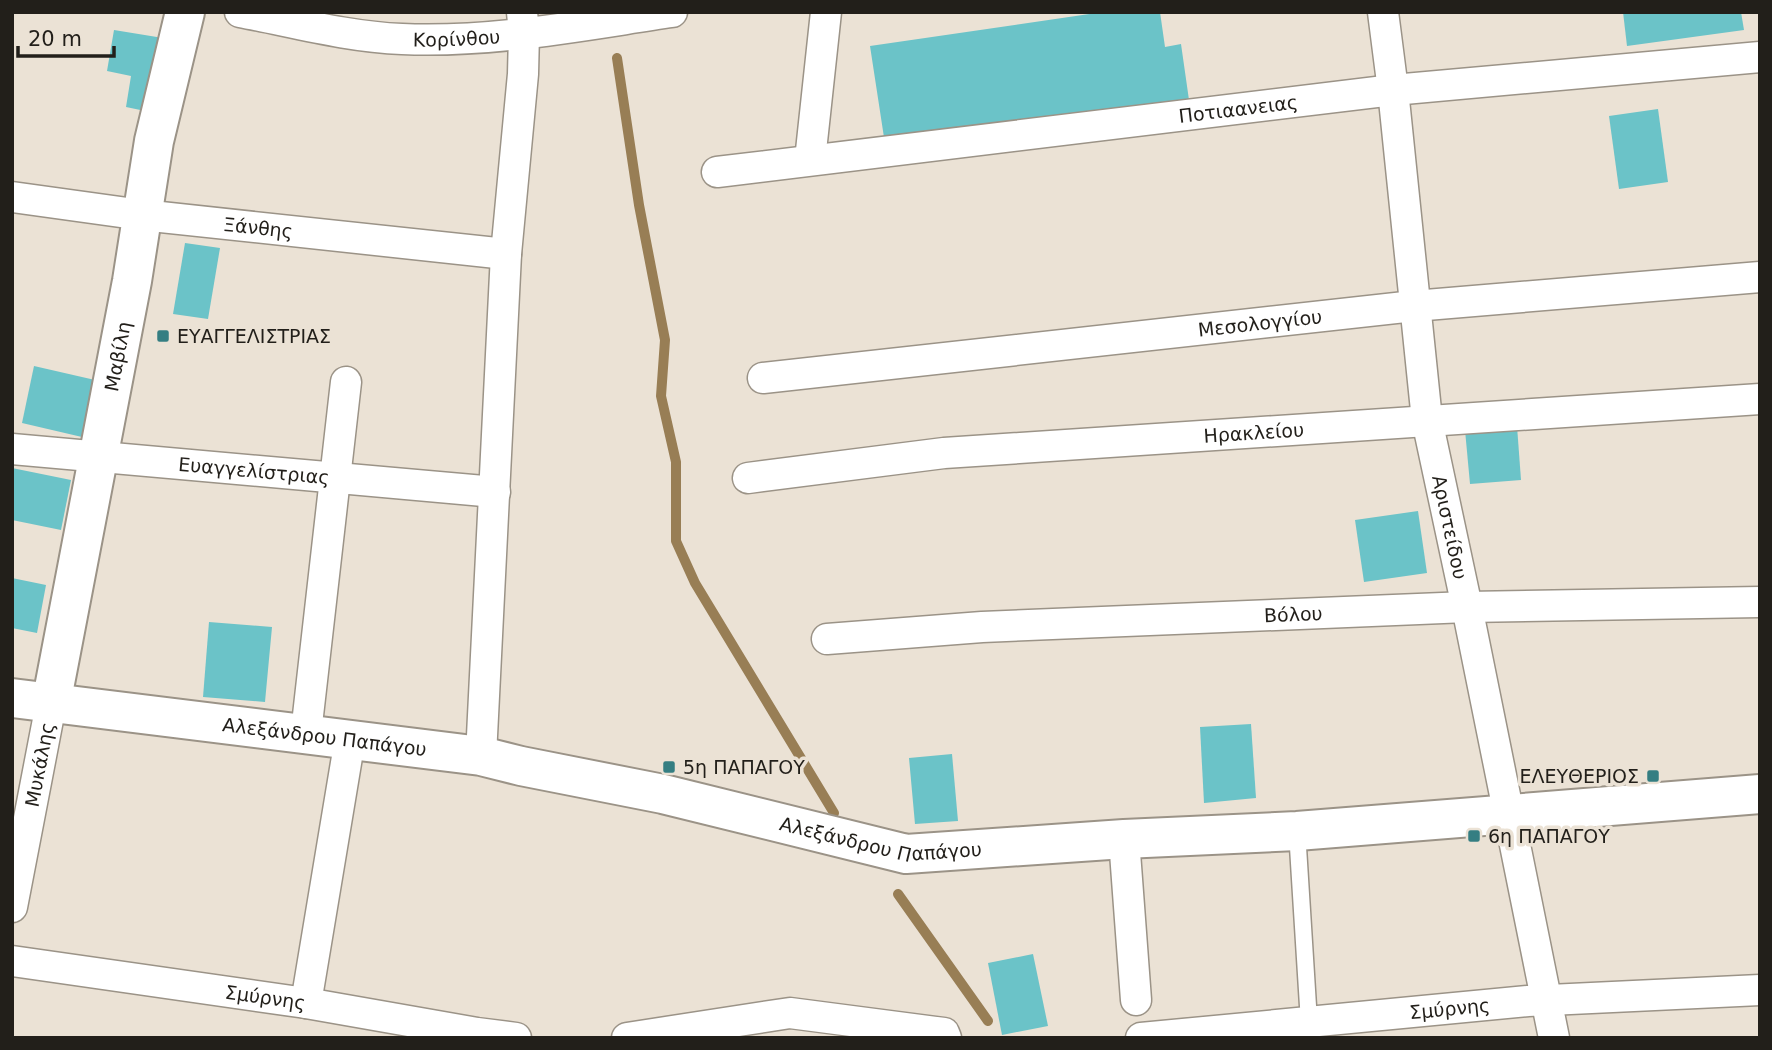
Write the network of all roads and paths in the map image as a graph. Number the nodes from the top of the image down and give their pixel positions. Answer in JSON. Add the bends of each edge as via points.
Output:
{"nodes":[{"id":1,"x":185,"y":12,"type":"edge"},
{"id":2,"x":240,"y":12,"type":"edge"},
{"id":3,"x":672,"y":12,"type":"edge"},
{"id":4,"x":826,"y":12,"type":"edge"},
{"id":5,"x":1383,"y":12,"type":"edge"},
{"id":6,"x":523,"y":23,"type":"edge"},
{"id":7,"x":1760,"y":57,"type":"edge"},
{"id":8,"x":1393,"y":90,"type":"junction"},
{"id":9,"x":810,"y":160,"type":"junction"},
{"id":10,"x":717,"y":172,"type":"dead end"},
{"id":11,"x":12,"y":197,"type":"edge"},
{"id":12,"x":142,"y":215,"type":"junction"},
{"id":13,"x":506,"y":254,"type":"junction"},
{"id":14,"x":1760,"y":277,"type":"edge"},
{"id":15,"x":1414,"y":306,"type":"junction"},
{"id":16,"x":763,"y":378,"type":"dead end"},
{"id":17,"x":346,"y":382,"type":"dead end"},
{"id":18,"x":1760,"y":399,"type":"edge"},
{"id":19,"x":1427,"y":420,"type":"junction"},
{"id":20,"x":12,"y":449,"type":"edge"},
{"id":21,"x":98,"y":457,"type":"junction"},
{"id":22,"x":336,"y":478,"type":"junction"},
{"id":23,"x":748,"y":478,"type":"dead end"},
{"id":24,"x":495,"y":492,"type":"junction"},
{"id":25,"x":1760,"y":602,"type":"edge"},
{"id":26,"x":1467,"y":607,"type":"junction"},
{"id":27,"x":827,"y":639,"type":"dead end"},
{"id":28,"x":12,"y":698,"type":"edge"},
{"id":29,"x":51,"y":704,"type":"junction"},
{"id":30,"x":306,"y":733,"type":"junction"},
{"id":31,"x":350,"y":739,"type":"junction"},
{"id":32,"x":481,"y":756,"type":"junction"},
{"id":33,"x":1760,"y":794,"type":"edge"},
{"id":34,"x":1508,"y":814,"type":"junction"},
{"id":35,"x":1297,"y":831,"type":"junction"},
{"id":36,"x":1124,"y":839,"type":"junction"},
{"id":37,"x":12,"y":907,"type":"edge"},
{"id":38,"x":12,"y":961,"type":"edge"},
{"id":39,"x":1760,"y":990,"type":"edge"},
{"id":40,"x":1136,"y":1000,"type":"dead end"},
{"id":41,"x":1546,"y":1000,"type":"junction"},
{"id":42,"x":306,"y":1003,"type":"junction"},
{"id":43,"x":1309,"y":1022,"type":"junction"},
{"id":44,"x":516,"y":1038,"type":"edge"},
{"id":45,"x":627,"y":1038,"type":"edge"},
{"id":46,"x":946,"y":1038,"type":"edge"},
{"id":47,"x":1141,"y":1038,"type":"edge"},
{"id":48,"x":1554,"y":1038,"type":"edge"}],
"edges":[{"from":1,"to":12,"type":"street","name":"Μαβίλη"},
{"from":2,"to":6,"type":"street","name":"Κορίνθου","via":[[400,39],[457,39]]},
{"from":3,"to":6,"type":"street","name":"Κορίνθου"},
{"from":4,"to":9,"type":"street"},
{"from":5,"to":8,"type":"street","name":"Αριστείδου"},
{"from":6,"to":13,"type":"street","via":[[523,74]]},
{"from":7,"to":8,"type":"street","name":"Ποτιαανειας"},
{"from":8,"to":9,"type":"street","name":"Ποτιαανειας"},
{"from":8,"to":15,"type":"street","name":"Αριστείδου"},
{"from":9,"to":10,"type":"street","name":"Ποτιαανειας"},
{"from":11,"to":12,"type":"street","name":"Ξάνθης"},
{"from":12,"to":13,"type":"street","name":"Ξάνθης"},
{"from":12,"to":21,"type":"street","name":"Μαβίλη"},
{"from":13,"to":24,"type":"street"},
{"from":14,"to":15,"type":"street","name":"Μεσολογγίου"},
{"from":15,"to":16,"type":"street","name":"Μεσολογγίου"},
{"from":15,"to":19,"type":"street","name":"Αριστείδου"},
{"from":17,"to":22,"type":"street"},
{"from":18,"to":19,"type":"street","name":"Ηρακλείου"},
{"from":19,"to":23,"type":"street","name":"Ηρακλείου","via":[[944,453]]},
{"from":19,"to":26,"type":"street","name":"Αριστείδου"},
{"from":20,"to":21,"type":"street","name":"Ευαγγελίστριας"},
{"from":21,"to":22,"type":"street","name":"Ευαγγελίστριας"},
{"from":21,"to":29,"type":"street","name":"Μαβίλη"},
{"from":22,"to":24,"type":"street","name":"Ευαγγελίστριας"},
{"from":22,"to":30,"type":"street"},
{"from":24,"to":32,"type":"street"},
{"from":25,"to":26,"type":"street","name":"Βόλου"},
{"from":26,"to":27,"type":"street","name":"Βόλου","via":[[982,627]]},
{"from":26,"to":34,"type":"street","name":"Αριστείδου"},
{"from":28,"to":29,"type":"street","name":"Αλεξάνδρου Παπάγου"},
{"from":29,"to":30,"type":"street","name":"Αλεξάνδρου Παπάγου"},
{"from":29,"to":37,"type":"street","name":"Μυκάλης"},
{"from":30,"to":31,"type":"street","name":"Αλεξάνδρου Παπάγου"},
{"from":31,"to":32,"type":"street","name":"Αλεξάνδρου Παπάγου"},
{"from":31,"to":42,"type":"street"},
{"from":32,"to":36,"type":"street","name":"Αλεξάνδρου Παπάγου","via":[[663,794],[906,854]]},
{"from":33,"to":34,"type":"street","name":"Αλεξάνδρου Παπάγου"},
{"from":34,"to":35,"type":"street","name":"Αλεξάνδρου Παπάγου"},
{"from":34,"to":41,"type":"street","name":"Αριστείδου"},
{"from":35,"to":36,"type":"street","name":"Αλεξάνδρου Παπάγου"},
{"from":35,"to":43,"type":"lane"},
{"from":36,"to":40,"type":"street"},
{"from":38,"to":42,"type":"street","name":"Σμύρνης"},
{"from":39,"to":41,"type":"street","name":"Σμύρνης"},
{"from":41,"to":43,"type":"street","name":"Σμύρνης"},
{"from":41,"to":48,"type":"street","name":"Αριστείδου"},
{"from":42,"to":44,"type":"street","name":"Σμύρνης"},
{"from":43,"to":47,"type":"street","name":"Σμύρνης"},
{"from":45,"to":46,"type":"street","via":[[790,1013],[944,1033]]}]}
